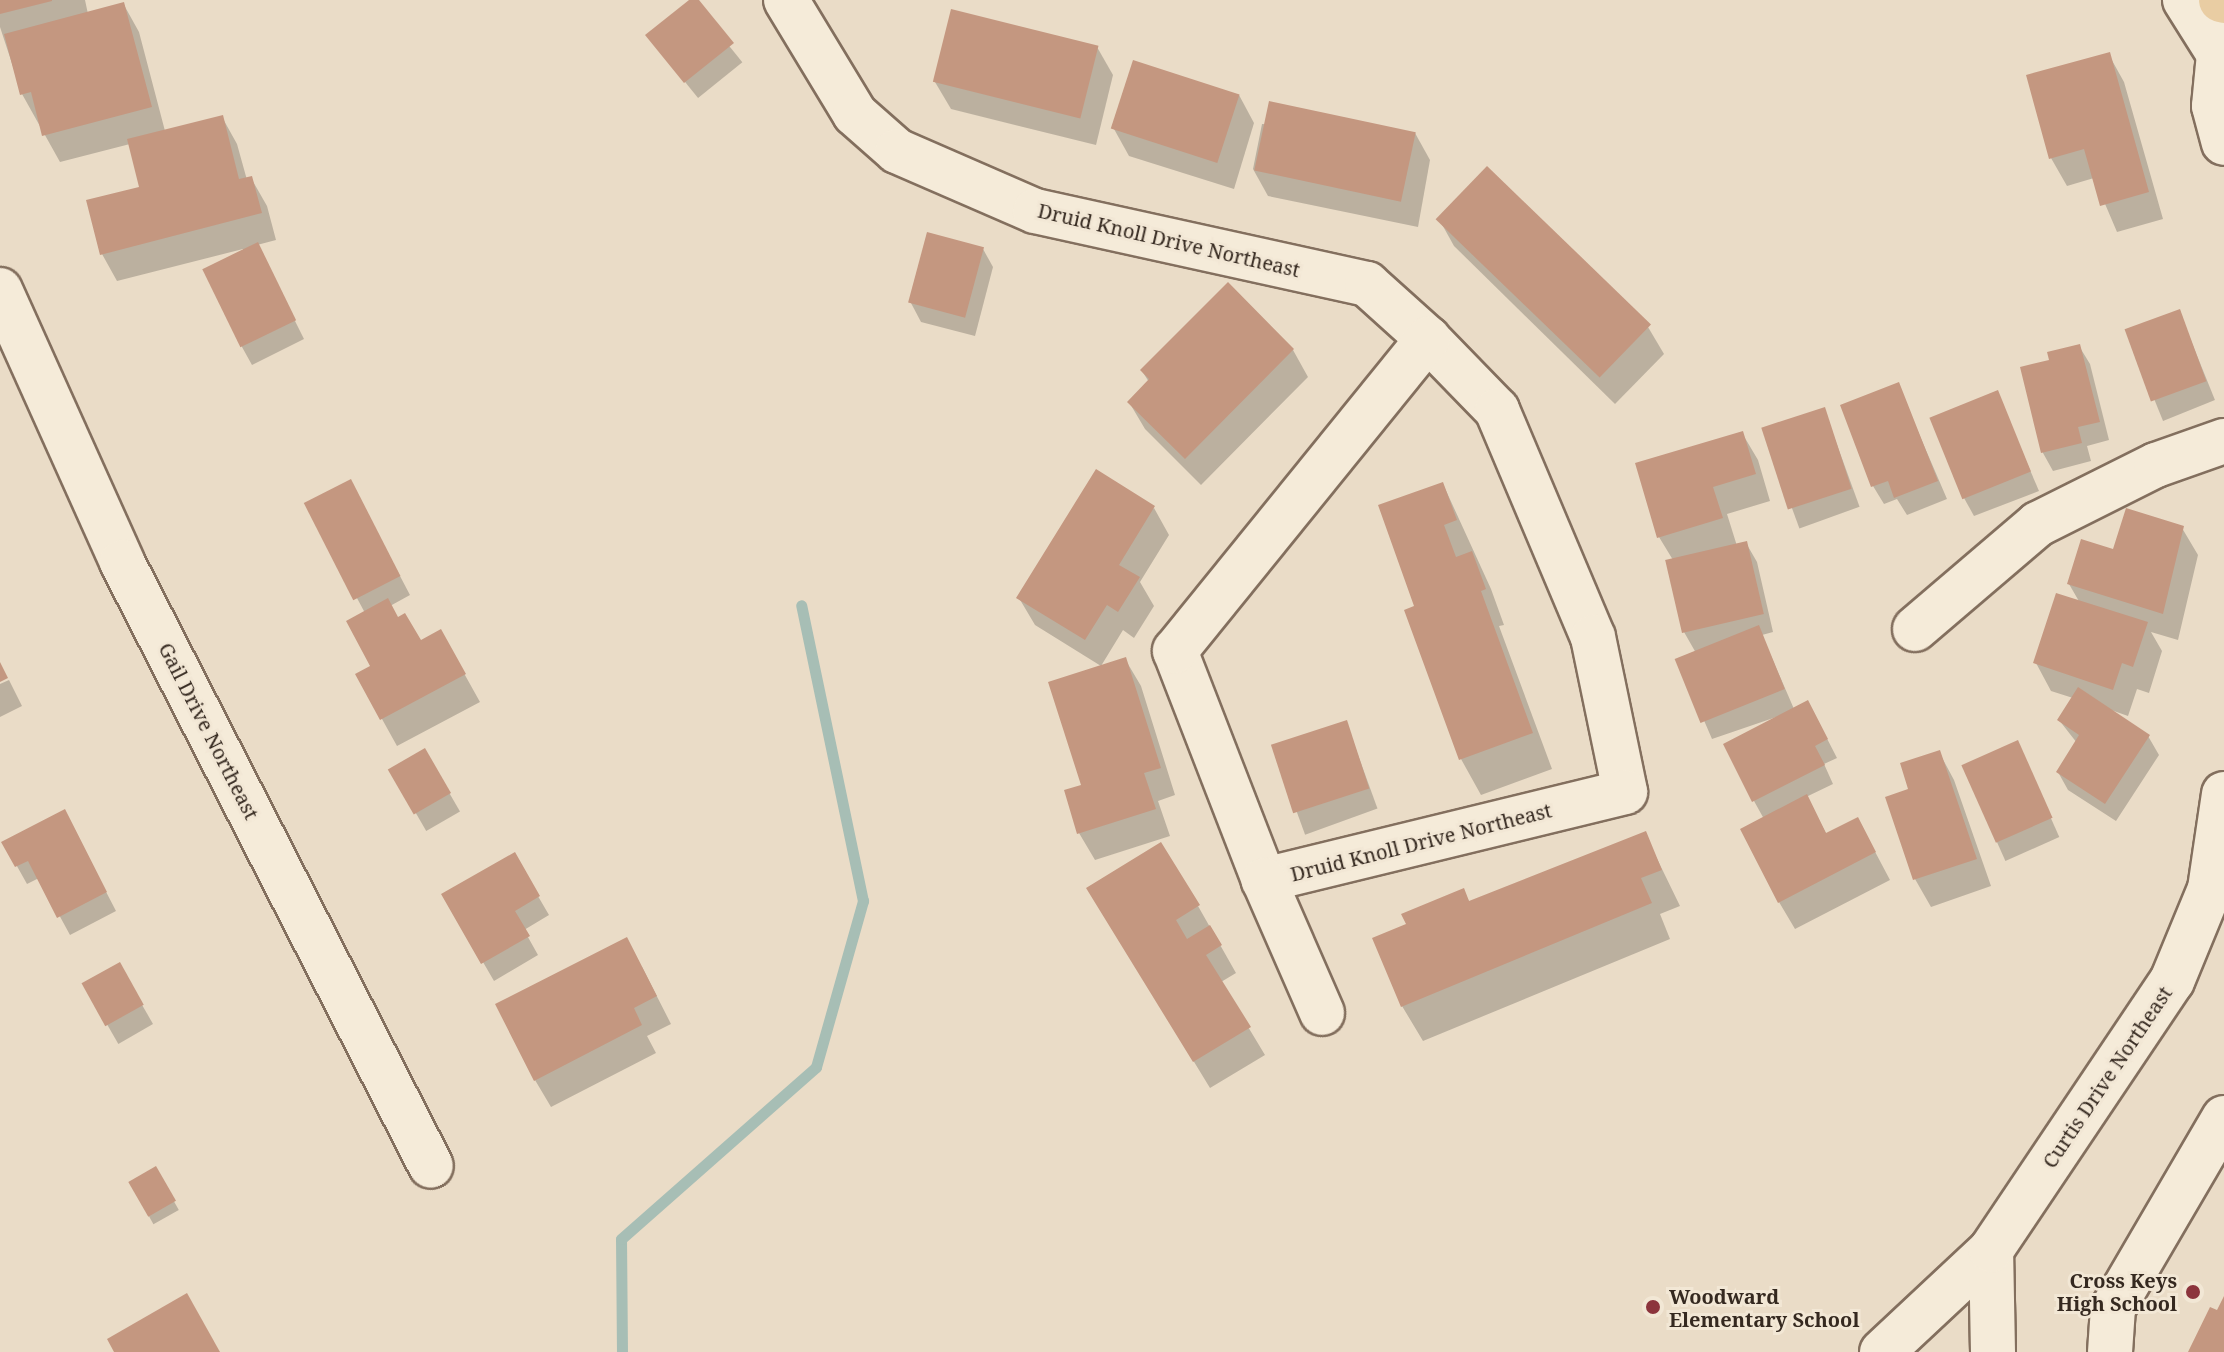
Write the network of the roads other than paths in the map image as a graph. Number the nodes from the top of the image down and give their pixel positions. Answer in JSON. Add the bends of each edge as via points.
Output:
{"nodes":[{"id":1,"x":786,"y":0,"type":"edge"},
{"id":2,"x":2185,"y":0,"type":"edge"},
{"id":3,"x":2224,"y":143,"type":"edge"},
{"id":4,"x":0,"y":290,"type":"edge"},
{"id":5,"x":1428,"y":339,"type":"junction"},
{"id":6,"x":2224,"y":441,"type":"edge"},
{"id":7,"x":1915,"y":629,"type":"dead end"},
{"id":8,"x":2224,"y":794,"type":"edge"},
{"id":9,"x":1264,"y":880,"type":"junction"},
{"id":10,"x":1322,"y":1013,"type":"dead end"},
{"id":11,"x":2224,"y":1118,"type":"edge"},
{"id":12,"x":431,"y":1166,"type":"dead end"},
{"id":13,"x":1991,"y":1250,"type":"junction"},
{"id":14,"x":1882,"y":1352,"type":"edge"},
{"id":15,"x":1993,"y":1352,"type":"edge"},
{"id":16,"x":2110,"y":1352,"type":"edge"}],
"edges":[{"from":1,"to":5,"type":"street","name":"Druid Knoll Drive Northeast","via":[[855,114],[897,151],[1035,211],[1367,284]]},
{"from":2,"to":3,"type":"street","via":[[2219,54],[2214,106]]},
{"from":4,"to":12,"type":"street","name":"Gail Drive Northeast","via":[[122,562]]},
{"from":5,"to":9,"type":"street","name":"Druid Knoll Drive Northeast","via":[[1175,651]]},
{"from":5,"to":9,"type":"street","name":"Druid Knoll Drive Northeast","via":[[1497,410],[1593,637],[1625,792]]},
{"from":6,"to":7,"type":"street","via":[[2156,465],[2038,524]]},
{"from":8,"to":13,"type":"street","name":"Curtis Drive Northeast","via":[[2210,889],[2172,981]]},
{"from":9,"to":10,"type":"street"},
{"from":11,"to":16,"type":"street","via":[[2113,1308]]},
{"from":13,"to":14,"type":"street","name":"Curtis Drive Northeast"},
{"from":13,"to":15,"type":"street"}]}
